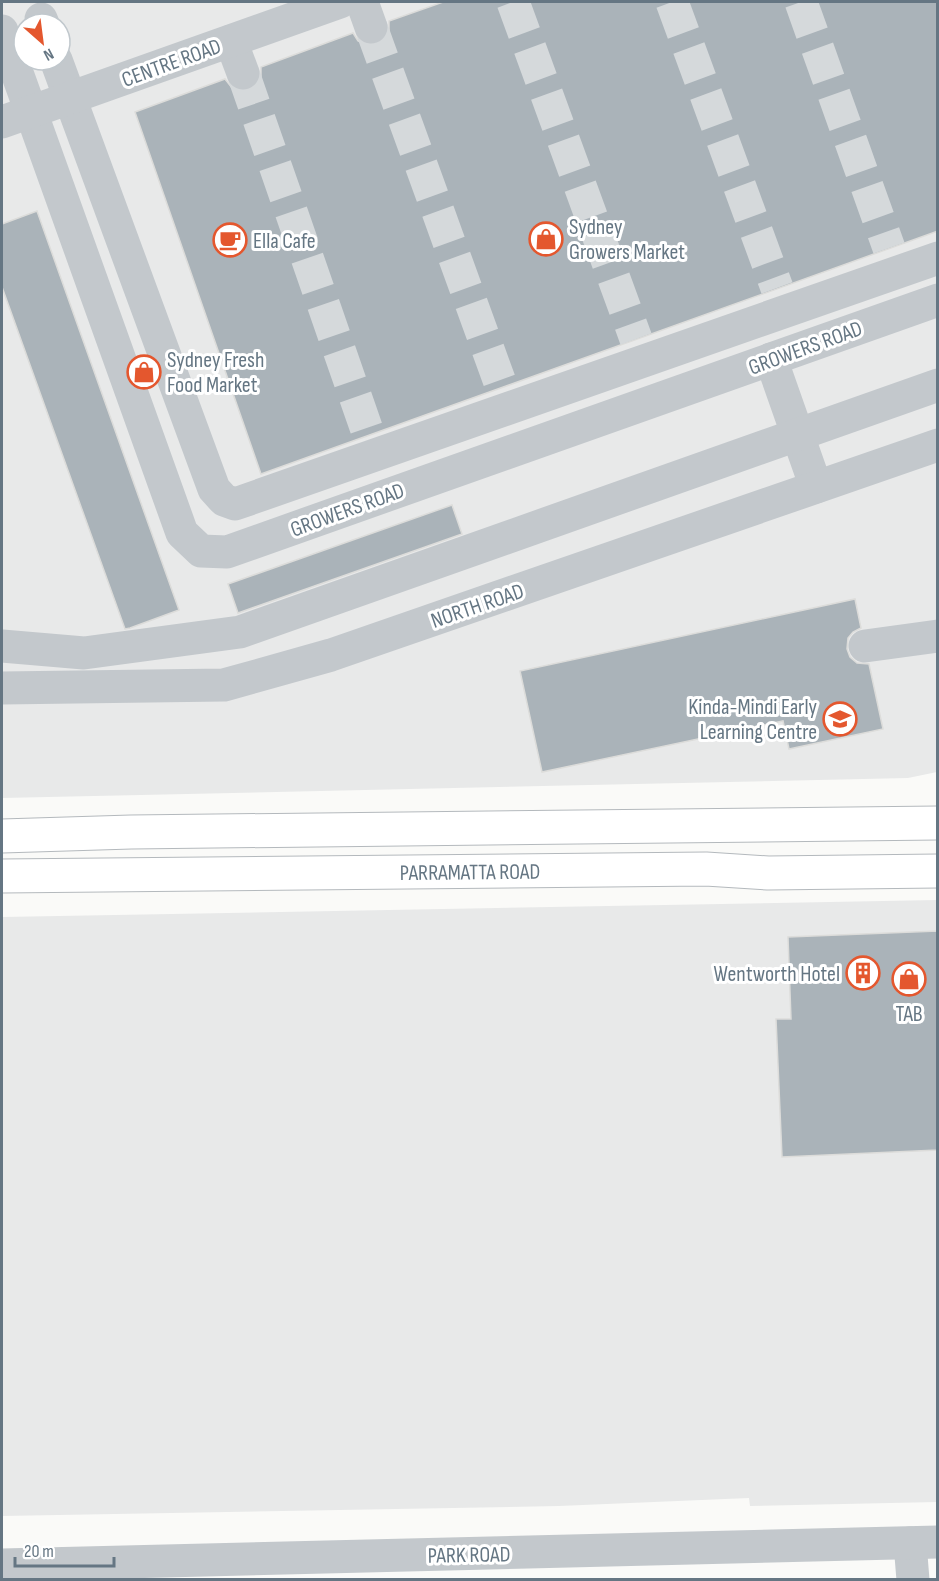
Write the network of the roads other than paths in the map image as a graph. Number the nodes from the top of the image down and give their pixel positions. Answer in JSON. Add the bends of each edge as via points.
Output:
{"nodes":[{"id":1,"x":340,"y":2,"type":"edge"},
{"id":2,"x":268,"y":14,"type":"edge"},
{"id":3,"x":2,"y":30,"type":"edge"},
{"id":4,"x":231,"y":40,"type":"junction"},
{"id":5,"x":60,"y":72,"type":"edge"},
{"id":6,"x":243,"y":73,"type":"tunnel mouth"},
{"id":7,"x":70,"y":98,"type":"junction"},
{"id":8,"x":16,"y":117,"type":"edge"},
{"id":9,"x":938,"y":258,"type":"edge"},
{"id":10,"x":893,"y":260,"type":"junction"},
{"id":11,"x":782,"y":300,"type":"junction"},
{"id":12,"x":924,"y":305,"type":"edge"},
{"id":13,"x":640,"y":350,"type":"junction"},
{"id":14,"x":786,"y":354,"type":"junction"},
{"id":15,"x":938,"y":384,"type":"edge"},
{"id":16,"x":505,"y":398,"type":"junction"},
{"id":17,"x":658,"y":399,"type":"junction"},
{"id":18,"x":797,"y":433,"type":"junction"},
{"id":19,"x":938,"y":444,"type":"edge"},
{"id":20,"x":372,"y":446,"type":"junction"},
{"id":21,"x":523,"y":447,"type":"junction"},
{"id":22,"x":816,"y":487,"type":"junction"},
{"id":23,"x":389,"y":494,"type":"junction"},
{"id":24,"x":938,"y":636,"type":"edge"},
{"id":25,"x":2,"y":646,"type":"edge"},
{"id":26,"x":865,"y":646,"type":"dead end"},
{"id":27,"x":2,"y":688,"type":"edge"},
{"id":28,"x":938,"y":823,"type":"edge"},
{"id":29,"x":2,"y":836,"type":"edge"},
{"id":30,"x":938,"y":871,"type":"edge"},
{"id":31,"x":2,"y":876,"type":"edge"},
{"id":32,"x":924,"y":1543,"type":"edge"},
{"id":33,"x":2,"y":1565,"type":"edge"},
{"id":34,"x":913,"y":1580,"type":"edge"}],
"edges":[{"from":1,"to":2,"type":"street","name":"CENTRE ROAD"},
{"from":2,"to":4,"type":"street","name":"CENTRE ROAD"},
{"from":3,"to":8,"type":"street","name":"GROWERS ROAD"},
{"from":4,"to":6,"type":"street"},
{"from":4,"to":7,"type":"street","name":"CENTRE ROAD"},
{"from":5,"to":7,"type":"street"},
{"from":7,"to":8,"type":"street","name":"CENTRE ROAD"},
{"from":7,"to":20,"type":"street","name":"GROWERS ROAD","via":[[214,489],[224,500],[236,504]]},
{"from":8,"to":23,"type":"street","name":"GROWERS ROAD","via":[[182,533],[201,551],[227,552]]},
{"from":9,"to":10,"type":"street","name":"GROWERS ROAD"},
{"from":10,"to":11,"type":"street","name":"GROWERS ROAD"},
{"from":10,"to":12,"type":"street"},
{"from":11,"to":13,"type":"street","name":"GROWERS ROAD"},
{"from":11,"to":14,"type":"street"},
{"from":12,"to":14,"type":"street","name":"GROWERS ROAD"},
{"from":13,"to":16,"type":"street","name":"GROWERS ROAD"},
{"from":13,"to":17,"type":"street"},
{"from":14,"to":17,"type":"street","name":"GROWERS ROAD"},
{"from":14,"to":18,"type":"street"},
{"from":15,"to":18,"type":"street"},
{"from":16,"to":20,"type":"street","name":"GROWERS ROAD"},
{"from":16,"to":21,"type":"street"},
{"from":17,"to":21,"type":"street","name":"GROWERS ROAD"},
{"from":18,"to":22,"type":"street"},
{"from":18,"to":25,"type":"street","via":[[240,632],[84,653]]},
{"from":19,"to":22,"type":"street","name":"NORTH ROAD"},
{"from":20,"to":23,"type":"street"},
{"from":21,"to":23,"type":"street","name":"GROWERS ROAD"},
{"from":22,"to":27,"type":"street","name":"NORTH ROAD","via":[[331,655],[224,685]]},
{"from":24,"to":26,"type":"street"},
{"from":28,"to":29,"type":"highway","name":"PARRAMATTA ROAD"},
{"from":30,"to":31,"type":"highway","name":"PARRAMATTA ROAD","via":[[768,873],[694,869]]},
{"from":32,"to":33,"type":"street","name":"PARK ROAD"},
{"from":32,"to":34,"type":"street"}]}
